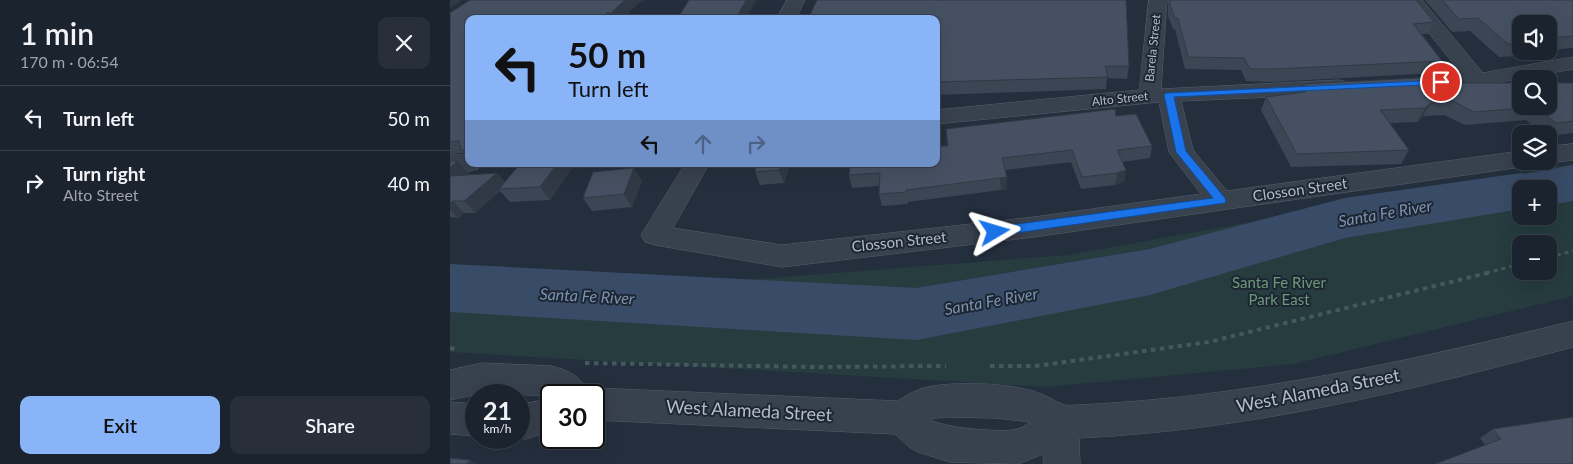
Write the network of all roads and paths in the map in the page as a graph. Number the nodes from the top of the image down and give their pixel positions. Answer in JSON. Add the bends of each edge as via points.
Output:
{"nodes":[{"id":1,"x":796,"y":0,"type":"edge"},
{"id":2,"x":1158,"y":0,"type":"edge"},
{"id":3,"x":1412,"y":0,"type":"edge"},
{"id":4,"x":788,"y":15,"type":"edge"},
{"id":5,"x":1573,"y":63,"type":"edge"},
{"id":6,"x":1478,"y":80,"type":"junction"},
{"id":7,"x":1404,"y":84,"type":"edge"},
{"id":8,"x":1357,"y":86,"type":"edge"},
{"id":9,"x":1159,"y":95,"type":"junction"},
{"id":10,"x":940,"y":117,"type":"edge"},
{"id":11,"x":1573,"y":152,"type":"edge"},
{"id":12,"x":1557,"y":154,"type":"edge"},
{"id":13,"x":1512,"y":160,"type":"edge"},
{"id":14,"x":450,"y":163,"type":"edge"},
{"id":15,"x":465,"y":163,"type":"edge"},
{"id":16,"x":695,"y":167,"type":"edge"},
{"id":17,"x":1221,"y":201,"type":"junction"},
{"id":18,"x":1573,"y":251,"type":"edge"},
{"id":19,"x":1557,"y":255,"type":"edge"},
{"id":20,"x":1512,"y":266,"type":"edge"},
{"id":21,"x":1573,"y":334,"type":"edge"},
{"id":22,"x":450,"y":348,"type":"edge"},
{"id":23,"x":460,"y":350,"type":"dead end"},
{"id":24,"x":577,"y":362,"type":"dead end"},
{"id":25,"x":948,"y":366,"type":"dead end"},
{"id":26,"x":987,"y":366,"type":"dead end"},
{"id":27,"x":562,"y":384,"type":"edge"},
{"id":28,"x":450,"y":385,"type":"edge"},
{"id":29,"x":605,"y":404,"type":"edge"},
{"id":30,"x":450,"y":418,"type":"edge"},
{"id":31,"x":465,"y":419,"type":"edge"},
{"id":32,"x":1060,"y":422,"type":"junction"},
{"id":33,"x":1062,"y":464,"type":"edge"}],
"edges":[{"from":1,"to":4,"type":"street"},
{"from":2,"to":9,"type":"street","name":"Barela Street"},
{"from":3,"to":6,"type":"street"},
{"from":5,"to":6,"type":"street"},
{"from":6,"to":7,"type":"street"},
{"from":8,"to":9,"type":"street","name":"Alto Street"},
{"from":9,"to":10,"type":"street","name":"Alto Street"},
{"from":9,"to":17,"type":"street","name":"Barela Street","via":[[1181,152]]},
{"from":11,"to":12,"type":"street"},
{"from":13,"to":17,"type":"street","name":"Closson Street"},
{"from":14,"to":15,"type":"street"},
{"from":16,"to":17,"type":"street","name":"Closson Street","via":[[655,235],[782,256],[1034,227]]},
{"from":18,"to":19,"type":"path"},
{"from":20,"to":26,"type":"path","via":[[1209,342],[1036,366]]},
{"from":21,"to":32,"type":"street","name":"West Alameda Street","via":[[1276,401],[1179,415]]},
{"from":22,"to":23,"type":"path"},
{"from":24,"to":25,"type":"path"},
{"from":27,"to":28,"type":"street","via":[[482,378]]},
{"from":29,"to":32,"type":"street","name":"West Alameda Street","via":[[904,418],[925,438],[941,444],[1016,447]]},
{"from":30,"to":31,"type":"street"},
{"from":32,"to":33,"type":"street"}]}
